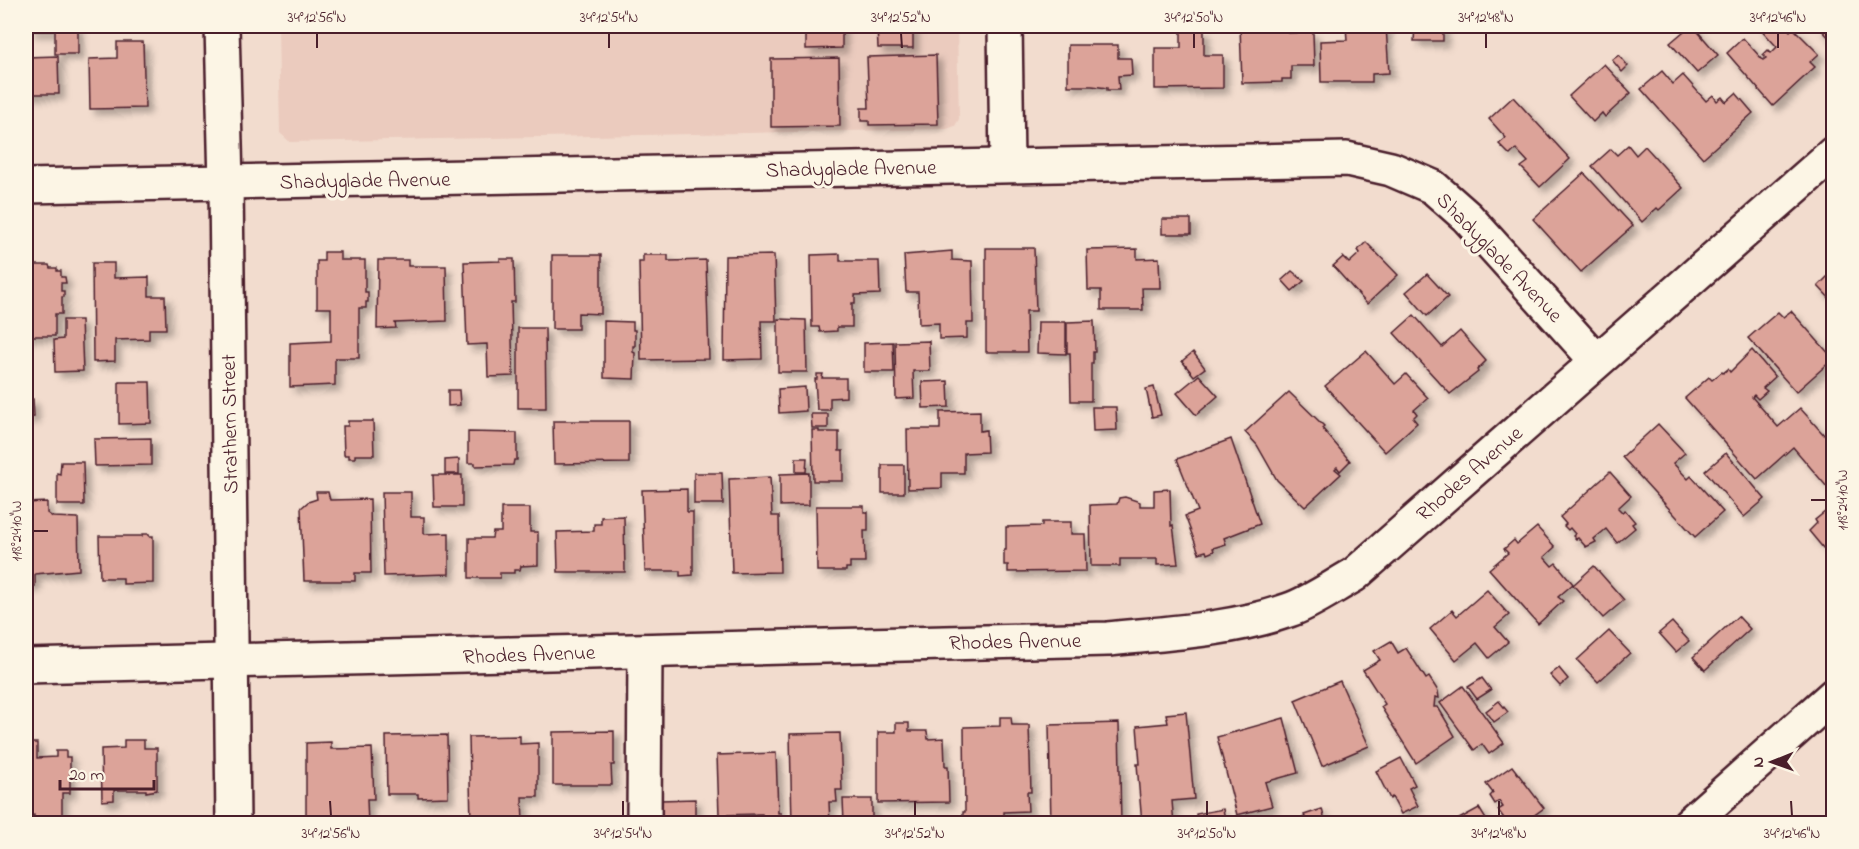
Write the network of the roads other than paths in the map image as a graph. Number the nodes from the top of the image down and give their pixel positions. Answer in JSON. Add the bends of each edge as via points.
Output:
{"nodes":[{"id":1,"x":222,"y":26,"type":"edge"},
{"id":2,"x":1005,"y":26,"type":"edge"},
{"id":3,"x":1833,"y":153,"type":"edge"},
{"id":4,"x":1007,"y":164,"type":"junction"},
{"id":5,"x":226,"y":184,"type":"junction"},
{"id":6,"x":26,"y":186,"type":"edge"},
{"id":7,"x":1596,"y":360,"type":"junction"},
{"id":8,"x":645,"y":651,"type":"junction"},
{"id":9,"x":232,"y":662,"type":"junction"},
{"id":10,"x":26,"y":666,"type":"edge"},
{"id":11,"x":1833,"y":695,"type":"edge"},
{"id":12,"x":644,"y":823,"type":"edge"},
{"id":13,"x":234,"y":824,"type":"edge"},
{"id":14,"x":1689,"y":824,"type":"edge"}],
"edges":[{"from":1,"to":5,"type":"street","name":"Strathern Street"},
{"from":2,"to":4,"type":"street"},
{"from":3,"to":7,"type":"street","name":"Rhodes Avenue"},
{"from":4,"to":5,"type":"street","name":"Shadyglade Avenue"},
{"from":4,"to":7,"type":"street","name":"Shadyglade Avenue","via":[[1347,159],[1392,169],[1433,187],[1467,217]]},
{"from":5,"to":6,"type":"street","name":"Shadyglade Avenue"},
{"from":5,"to":9,"type":"street","name":"Strathern Street"},
{"from":7,"to":8,"type":"street","name":"Rhodes Avenue","via":[[1354,575],[1291,609],[1243,622],[1108,639]]},
{"from":8,"to":9,"type":"street","name":"Rhodes Avenue"},
{"from":8,"to":12,"type":"street"},
{"from":9,"to":10,"type":"street","name":"Rhodes Avenue"},
{"from":9,"to":13,"type":"street","name":"Strathern Street"},
{"from":11,"to":14,"type":"street"}]}
